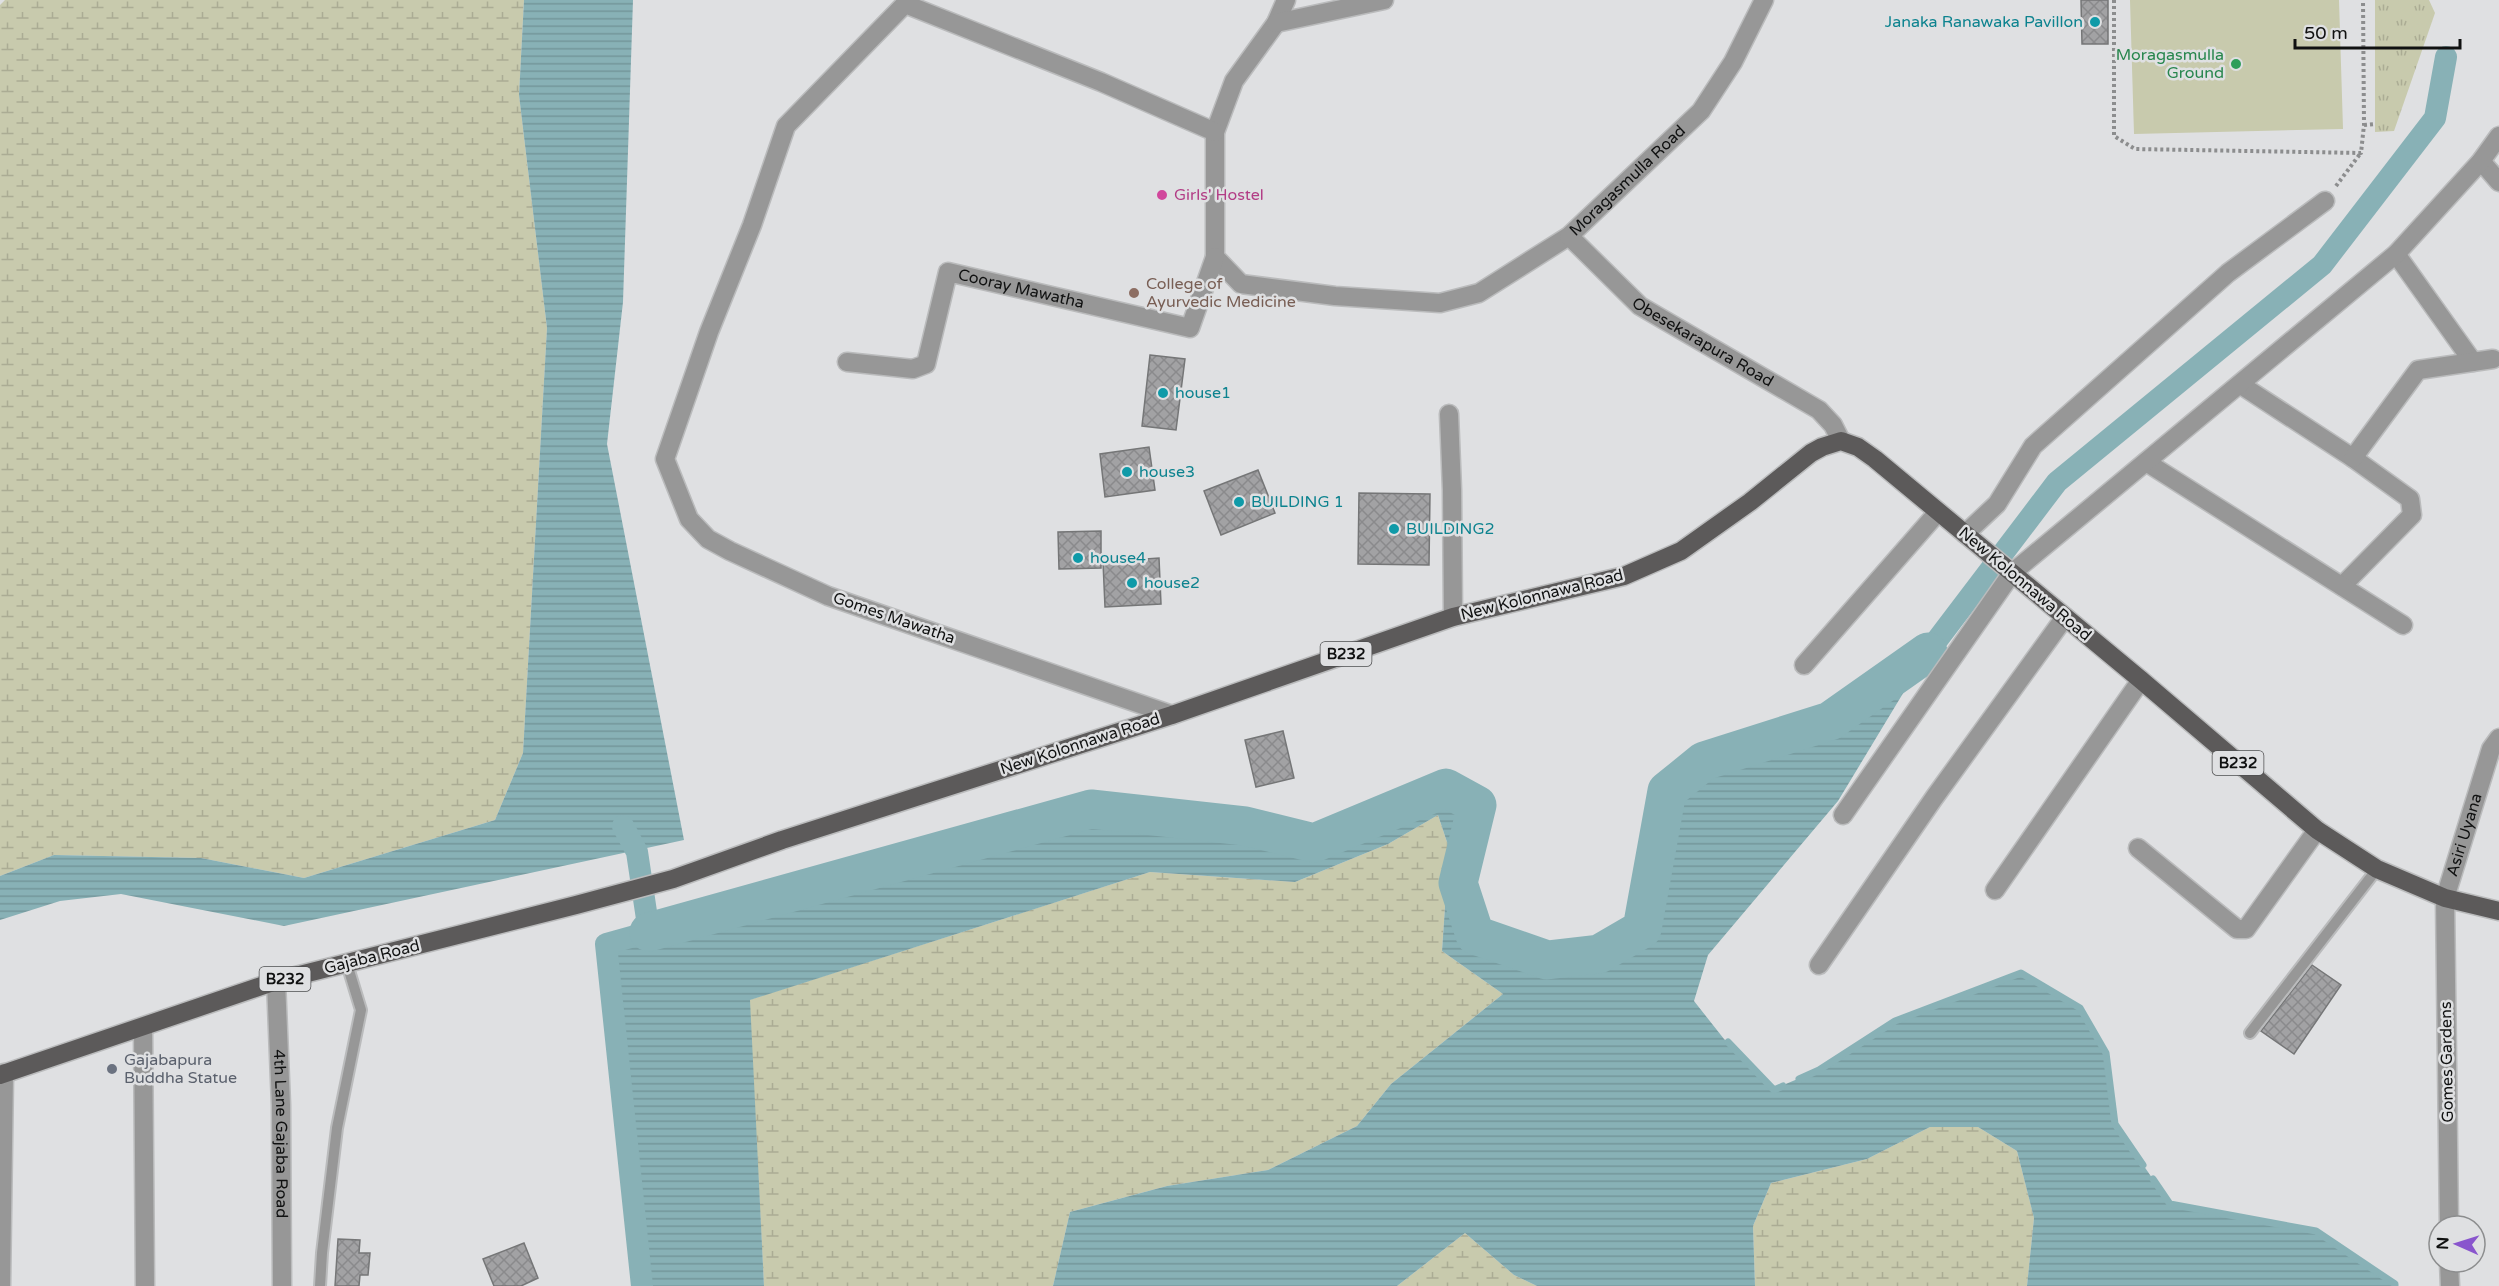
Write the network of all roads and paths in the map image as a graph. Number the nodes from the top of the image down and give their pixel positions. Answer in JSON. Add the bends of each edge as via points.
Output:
{"nodes":[{"id":1,"x":1286,"y":0,"type":"edge"},
{"id":2,"x":1384,"y":0,"type":"edge"},
{"id":3,"x":1764,"y":0,"type":"edge"},
{"id":4,"x":2114,"y":0,"type":"edge"},
{"id":5,"x":2363,"y":0,"type":"edge"},
{"id":6,"x":1276,"y":22,"type":"junction"},
{"id":7,"x":2364,"y":124,"type":"junction"},
{"id":8,"x":2375,"y":124,"type":"dead end"},
{"id":9,"x":1215,"y":132,"type":"junction"},
{"id":10,"x":2499,"y":136,"type":"edge"},
{"id":11,"x":2361,"y":153,"type":"junction"},
{"id":12,"x":2481,"y":161,"type":"junction"},
{"id":13,"x":2499,"y":182,"type":"edge"},
{"id":14,"x":2325,"y":201,"type":"joint"},
{"id":15,"x":1569,"y":236,"type":"junction"},
{"id":16,"x":2396,"y":254,"type":"junction"},
{"id":17,"x":1215,"y":257,"type":"junction"},
{"id":18,"x":2493,"y":359,"type":"dead end"},
{"id":19,"x":848,"y":362,"type":"dead end"},
{"id":20,"x":2473,"y":362,"type":"junction"},
{"id":21,"x":2241,"y":385,"type":"junction"},
{"id":22,"x":1449,"y":414,"type":"dead end"},
{"id":23,"x":1841,"y":441,"type":"junction"},
{"id":24,"x":2353,"y":458,"type":"junction"},
{"id":25,"x":2146,"y":462,"type":"junction"},
{"id":26,"x":1938,"y":512,"type":"junction"},
{"id":27,"x":1968,"y":537,"type":"junction"},
{"id":28,"x":2009,"y":570,"type":"junction"},
{"id":29,"x":2343,"y":586,"type":"junction"},
{"id":30,"x":1453,"y":617,"type":"junction"},
{"id":31,"x":2065,"y":617,"type":"junction"},
{"id":32,"x":2403,"y":626,"type":"dead end"},
{"id":33,"x":1804,"y":665,"type":"dead end"},
{"id":34,"x":2141,"y":680,"type":"junction"},
{"id":35,"x":1172,"y":715,"type":"junction"},
{"id":36,"x":2499,"y":738,"type":"edge"},
{"id":37,"x":1843,"y":815,"type":"dead end"},
{"id":38,"x":2317,"y":830,"type":"junction"},
{"id":39,"x":2138,"y":848,"type":"dead end"},
{"id":40,"x":2377,"y":869,"type":"junction"},
{"id":41,"x":1995,"y":890,"type":"dead end"},
{"id":42,"x":2445,"y":898,"type":"junction"},
{"id":43,"x":576,"y":905,"type":"joint"},
{"id":44,"x":2499,"y":911,"type":"edge"},
{"id":45,"x":347,"y":964,"type":"junction"},
{"id":46,"x":1819,"y":965,"type":"dead end"},
{"id":47,"x":276,"y":981,"type":"junction"},
{"id":48,"x":142,"y":1028,"type":"junction"},
{"id":49,"x":2250,"y":1033,"type":"dead end"},
{"id":50,"x":2,"y":1074,"type":"edge"},
{"id":51,"x":2449,"y":1214,"type":"edge"},
{"id":52,"x":1,"y":1286,"type":"edge"},
{"id":53,"x":146,"y":1286,"type":"edge"},
{"id":54,"x":282,"y":1286,"type":"edge"},
{"id":55,"x":320,"y":1286,"type":"edge"}],
"edges":[{"from":1,"to":6,"type":"street"},
{"from":2,"to":6,"type":"street"},
{"from":3,"to":15,"type":"street","name":"Moragasmulla Road","via":[[1733,62],[1701,111]]},
{"from":4,"to":11,"type":"path","via":[[2114,136],[2135,149]]},
{"from":5,"to":7,"type":"path"},
{"from":6,"to":9,"type":"street","via":[[1234,81]]},
{"from":7,"to":8,"type":"path"},
{"from":7,"to":11,"type":"path"},
{"from":9,"to":17,"type":"street"},
{"from":9,"to":35,"type":"street","name":"Gomes Mawatha","via":[[905,4],[786,126],[665,459],[689,519],[708,539],[730,551],[828,596]]},
{"from":10,"to":12,"type":"street"},
{"from":11,"to":14,"type":"path"},
{"from":12,"to":13,"type":"street"},
{"from":12,"to":16,"type":"street"},
{"from":14,"to":27,"type":"street","via":[[2228,273],[2033,446],[1997,504]]},
{"from":15,"to":17,"type":"street","name":"Moragasmulla Road","via":[[1479,293],[1440,303],[1335,296],[1241,284]]},
{"from":15,"to":23,"type":"street","name":"Obesekarapura Road","via":[[1640,306],[1819,410]]},
{"from":16,"to":20,"type":"street"},
{"from":16,"to":21,"type":"street"},
{"from":17,"to":19,"type":"street","name":"Cooray Mawatha","via":[[1190,328],[948,272],[926,364],[913,369]]},
{"from":18,"to":20,"type":"street"},
{"from":20,"to":24,"type":"street","via":[[2418,370]]},
{"from":21,"to":24,"type":"street"},
{"from":21,"to":25,"type":"street"},
{"from":22,"to":30,"type":"street"},
{"from":23,"to":26,"type":"main road","name":"New Kolonnawa Road","number":"B232","via":[[1875,459]]},
{"from":23,"to":30,"type":"main road","name":"New Kolonnawa Road","number":"B232","via":[[1811,453],[1681,551],[1624,576]]},
{"from":24,"to":29,"type":"street","via":[[2410,499],[2412,515]]},
{"from":25,"to":28,"type":"street"},
{"from":25,"to":29,"type":"street"},
{"from":26,"to":27,"type":"main road","name":"New Kolonnawa Road","number":"B232"},
{"from":26,"to":33,"type":"street"},
{"from":27,"to":28,"type":"main road","name":"New Kolonnawa Road","number":"B232"},
{"from":28,"to":31,"type":"main road","name":"New Kolonnawa Road","number":"B232"},
{"from":28,"to":37,"type":"street"},
{"from":29,"to":32,"type":"street"},
{"from":30,"to":35,"type":"main road","name":"New Kolonnawa Road","number":"B232"},
{"from":31,"to":34,"type":"main road","name":"New Kolonnawa Road","number":"B232"},
{"from":31,"to":46,"type":"street"},
{"from":34,"to":38,"type":"main road","name":"New Kolonnawa Road","number":"B232"},
{"from":34,"to":41,"type":"street"},
{"from":35,"to":43,"type":"main road","name":"New Kolonnawa Road","number":"B232","via":[[782,840],[673,879]]},
{"from":36,"to":42,"type":"street","name":"Asiri Uyana","via":[[2491,749]]},
{"from":38,"to":39,"type":"street","via":[[2246,929],[2237,929]]},
{"from":38,"to":40,"type":"main road","name":"New Kolonnawa Road","number":"B232"},
{"from":40,"to":42,"type":"main road","name":"New Kolonnawa Road","number":"B232"},
{"from":40,"to":49,"type":"lane"},
{"from":42,"to":44,"type":"main road","name":"New Kolonnawa Road","number":"B232"},
{"from":42,"to":51,"type":"street","name":"Gomes Gardens"},
{"from":43,"to":45,"type":"main road","name":"Gajaba Road","number":"B232"},
{"from":45,"to":47,"type":"main road","name":"Gajaba Road","number":"B232"},
{"from":45,"to":55,"type":"lane","via":[[361,1010],[337,1128]]},
{"from":47,"to":48,"type":"main road","name":"Gajaba Road","number":"B232"},
{"from":47,"to":54,"type":"street","name":"4th Lane Gajaba Road"},
{"from":48,"to":50,"type":"main road","name":"Gajaba Road","number":"B232"},
{"from":48,"to":53,"type":"street"},
{"from":50,"to":52,"type":"street"}]}
